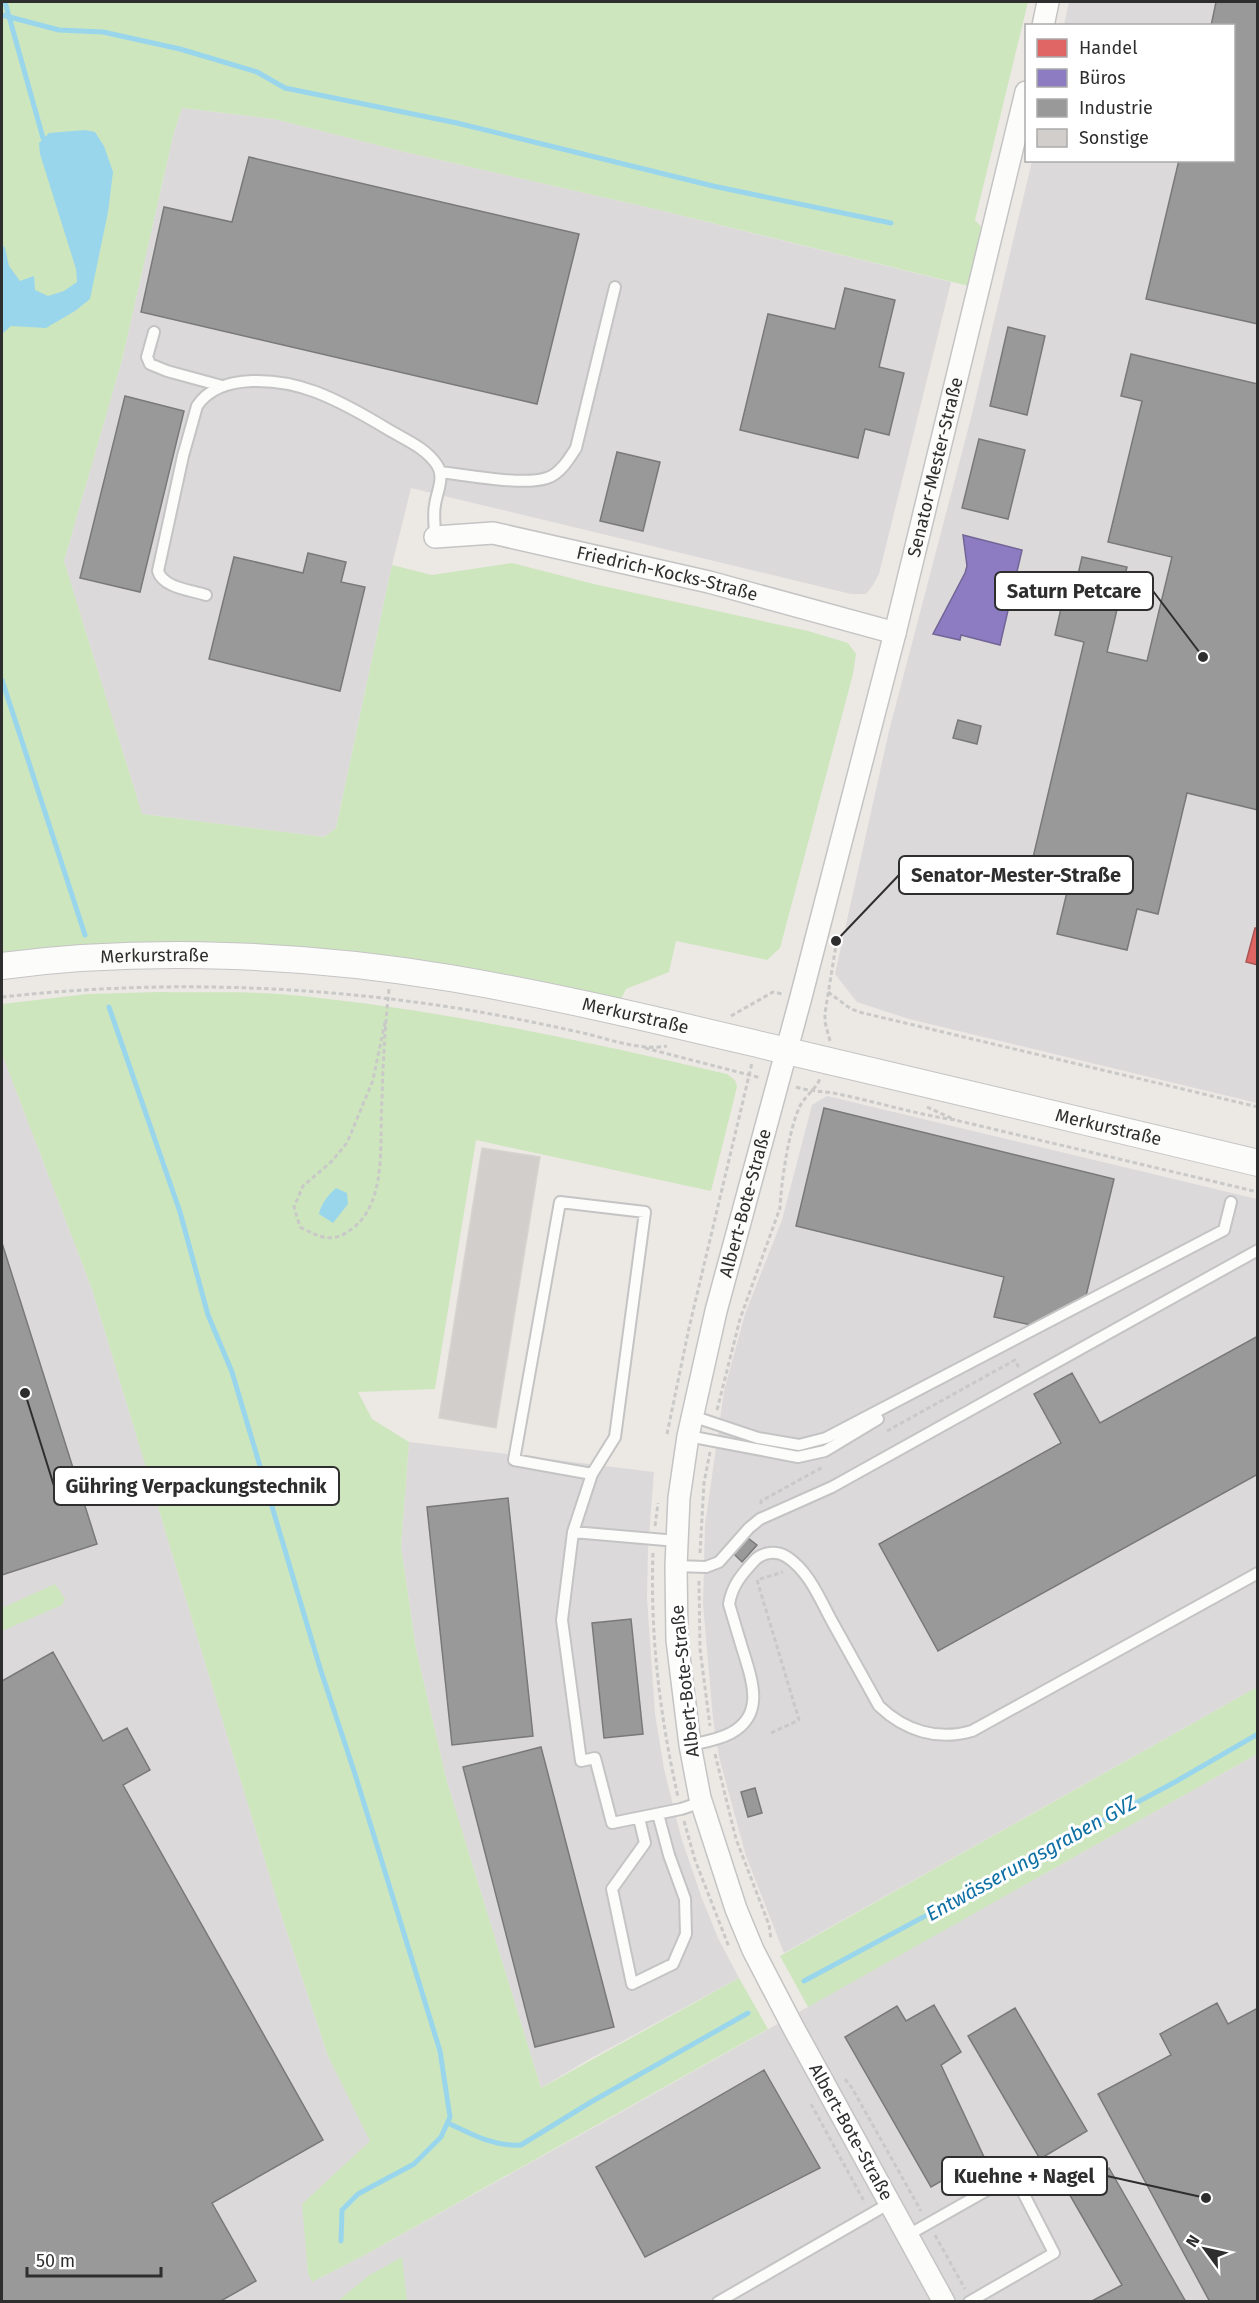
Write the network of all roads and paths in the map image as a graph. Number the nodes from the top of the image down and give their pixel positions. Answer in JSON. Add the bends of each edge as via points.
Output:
{"nodes":[{"id":1,"x":1048,"y":2,"type":"edge"},
{"id":2,"x":1043,"y":24,"type":"edge"},
{"id":3,"x":1025,"y":96,"type":"edge"},
{"id":4,"x":615,"y":287,"type":"dead end"},
{"id":5,"x":154,"y":332,"type":"dead end"},
{"id":6,"x":222,"y":386,"type":"junction"},
{"id":7,"x":440,"y":472,"type":"junction"},
{"id":8,"x":435,"y":537,"type":"joint"},
{"id":9,"x":207,"y":595,"type":"dead end"},
{"id":10,"x":896,"y":633,"type":"junction"},
{"id":11,"x":2,"y":966,"type":"edge"},
{"id":12,"x":391,"y":970,"type":"junction"},
{"id":13,"x":828,"y":992,"type":"dead end"},
{"id":14,"x":2,"y":997,"type":"edge"},
{"id":15,"x":801,"y":997,"type":"junction"},
{"id":16,"x":388,"y":998,"type":"junction"},
{"id":17,"x":826,"y":1005,"type":"dead end"},
{"id":18,"x":725,"y":1019,"type":"dead end"},
{"id":19,"x":386,"y":1022,"type":"junction"},
{"id":20,"x":635,"y":1044,"type":"dead end"},
{"id":21,"x":757,"y":1044,"type":"junction"},
{"id":22,"x":786,"y":1051,"type":"junction"},
{"id":23,"x":825,"y":1060,"type":"junction"},
{"id":24,"x":1257,"y":1107,"type":"edge"},
{"id":25,"x":955,"y":1120,"type":"dead end"},
{"id":26,"x":1257,"y":1163,"type":"edge"},
{"id":27,"x":1257,"y":1192,"type":"edge"},
{"id":28,"x":1231,"y":1202,"type":"dead end"},
{"id":29,"x":1257,"y":1250,"type":"edge"},
{"id":30,"x":960,"y":1370,"type":"junction"},
{"id":31,"x":1025,"y":1379,"type":"junction"},
{"id":32,"x":715,"y":1423,"type":"junction"},
{"id":33,"x":690,"y":1426,"type":"junction"},
{"id":34,"x":883,"y":1434,"type":"dead end"},
{"id":35,"x":666,"y":1440,"type":"dead end"},
{"id":36,"x":712,"y":1441,"type":"junction"},
{"id":37,"x":832,"y":1462,"type":"dead end"},
{"id":38,"x":592,"y":1474,"type":"junction"},
{"id":39,"x":658,"y":1498,"type":"dead end"},
{"id":40,"x":766,"y":1516,"type":"junction"},
{"id":41,"x":573,"y":1532,"type":"junction"},
{"id":42,"x":654,"y":1538,"type":"junction"},
{"id":43,"x":677,"y":1541,"type":"junction"},
{"id":44,"x":778,"y":1554,"type":"junction"},
{"id":45,"x":676,"y":1566,"type":"junction"},
{"id":46,"x":699,"y":1567,"type":"junction"},
{"id":47,"x":1257,"y":1573,"type":"edge"},
{"id":48,"x":771,"y":1733,"type":"dead end"},
{"id":49,"x":712,"y":1740,"type":"junction"},
{"id":50,"x":690,"y":1745,"type":"junction"},
{"id":51,"x":702,"y":1802,"type":"junction"},
{"id":52,"x":681,"y":1809,"type":"junction"},
{"id":53,"x":658,"y":1814,"type":"junction"},
{"id":54,"x":639,"y":1818,"type":"junction"},
{"id":55,"x":771,"y":1942,"type":"dead end"},
{"id":56,"x":733,"y":1954,"type":"dead end"},
{"id":57,"x":840,"y":2073,"type":"dead end"},
{"id":58,"x":809,"y":2097,"type":"dead end"},
{"id":59,"x":890,"y":2203,"type":"junction"},
{"id":60,"x":872,"y":2215,"type":"junction"},
{"id":61,"x":929,"y":2224,"type":"junction"},
{"id":62,"x":908,"y":2235,"type":"junction"},
{"id":63,"x":718,"y":2301,"type":"edge"},
{"id":64,"x":944,"y":2301,"type":"edge"},
{"id":65,"x":970,"y":2301,"type":"edge"}],
"edges":[{"from":1,"to":2,"type":"street"},
{"from":3,"to":10,"type":"street","name":"Senator-Mester-Straße"},
{"from":4,"to":7,"type":"lane","via":[[576,448],[556,473],[525,480]]},
{"from":5,"to":6,"type":"lane","via":[[147,357],[150,364]]},
{"from":6,"to":7,"type":"lane","via":[[249,381],[315,392],[413,444],[427,453]]},
{"from":6,"to":9,"type":"lane","via":[[197,406],[158,571],[166,582]]},
{"from":7,"to":8,"type":"lane"},
{"from":8,"to":10,"type":"street","name":"Friedrich-Kocks-Straße","via":[[493,533],[709,582]]},
{"from":10,"to":15,"type":"street","name":"Senator-Mester-Straße"},
{"from":11,"to":12,"type":"street","name":"Merkurstraße","via":[[212,956]]},
{"from":12,"to":16,"type":"path"},
{"from":12,"to":21,"type":"street","name":"Merkurstraße","via":[[532,993]]},
{"from":13,"to":24,"type":"path","via":[[863,1013]]},
{"from":14,"to":16,"type":"path","via":[[164,985],[264,987]]},
{"from":15,"to":17,"type":"path"},
{"from":15,"to":18,"type":"path","via":[[773,992]]},
{"from":15,"to":22,"type":"street","name":"Senator-Mester-Straße"},
{"from":16,"to":19,"type":"path"},
{"from":16,"to":20,"type":"path","via":[[528,1021]]},
{"from":19,"to":19,"type":"path","via":[[379,1179],[372,1205],[341,1238],[324,1238],[300,1227],[294,1208],[303,1186],[347,1143],[373,1080]]},
{"from":21,"to":22,"type":"street","name":"Merkurstraße"},
{"from":21,"to":35,"type":"path"},
{"from":22,"to":23,"type":"street","name":"Merkurstraße"},
{"from":22,"to":33,"type":"street","name":"Albert-Bote-Straße","via":[[716,1311]]},
{"from":23,"to":26,"type":"street","name":"Merkurstraße"},
{"from":23,"to":32,"type":"path","via":[[820,1080],[799,1109],[780,1191],[780,1208],[740,1319]]},
{"from":25,"to":27,"type":"path"},
{"from":28,"to":30,"type":"lane","via":[[1224,1230]]},
{"from":29,"to":31,"type":"lane"},
{"from":30,"to":32,"type":"lane","via":[[826,1438],[799,1445],[758,1438]]},
{"from":30,"to":36,"type":"lane","via":[[825,1451],[798,1457]]},
{"from":31,"to":34,"type":"path","via":[[1015,1360]]},
{"from":31,"to":40,"type":"lane","via":[[832,1487]]},
{"from":32,"to":33,"type":"lane"},
{"from":33,"to":36,"type":"lane"},
{"from":33,"to":43,"type":"street","name":"Albert-Bote-Straße"},
{"from":36,"to":46,"type":"path","via":[[704,1483]]},
{"from":37,"to":40,"type":"path","via":[[760,1501]]},
{"from":38,"to":38,"type":"lane","via":[[615,1437],[645,1212],[560,1202],[514,1460]]},
{"from":38,"to":41,"type":"lane"},
{"from":39,"to":42,"type":"path"},
{"from":40,"to":46,"type":"lane","via":[[749,1528],[719,1562]]},
{"from":41,"to":42,"type":"lane"},
{"from":41,"to":54,"type":"lane","via":[[562,1620],[581,1761],[595,1758],[612,1823]]},
{"from":42,"to":43,"type":"lane"},
{"from":42,"to":52,"type":"path","via":[[655,1652],[663,1725]]},
{"from":43,"to":45,"type":"street","name":"Albert-Bote-Straße"},
{"from":44,"to":47,"type":"lane","via":[[806,1576],[879,1706],[904,1725],[941,1736],[972,1731]]},
{"from":44,"to":48,"type":"path","via":[[784,1571],[757,1580],[799,1720]]},
{"from":44,"to":49,"type":"lane","via":[[765,1553],[757,1558],[731,1591],[729,1605],[754,1687],[754,1703],[733,1732]]},
{"from":45,"to":46,"type":"lane"},
{"from":45,"to":50,"type":"street","name":"Albert-Bote-Straße","via":[[677,1640]]},
{"from":46,"to":49,"type":"path","via":[[700,1649]]},
{"from":49,"to":50,"type":"lane"},
{"from":49,"to":55,"type":"path","via":[[736,1839],[769,1925]]},
{"from":50,"to":51,"type":"street","name":"Albert-Bote-Straße"},
{"from":51,"to":52,"type":"lane"},
{"from":51,"to":59,"type":"street","name":"Albert-Bote-Straße","via":[[753,1950]]},
{"from":52,"to":53,"type":"lane"},
{"from":52,"to":56,"type":"path","via":[[698,1870]]},
{"from":53,"to":54,"type":"lane"},
{"from":53,"to":54,"type":"lane","via":[[685,1899],[686,1934],[673,1964],[632,1984],[612,1889],[645,1843]]},
{"from":57,"to":61,"type":"path"},
{"from":58,"to":60,"type":"path"},
{"from":59,"to":60,"type":"lane"},
{"from":59,"to":62,"type":"street","name":"Albert-Bote-Straße"},
{"from":60,"to":63,"type":"lane"},
{"from":61,"to":62,"type":"lane"},
{"from":61,"to":65,"type":"path"},
{"from":61,"to":65,"type":"lane","via":[[1014,2175],[1054,2253]]},
{"from":62,"to":64,"type":"street","name":"Albert-Bote-Straße"}]}
